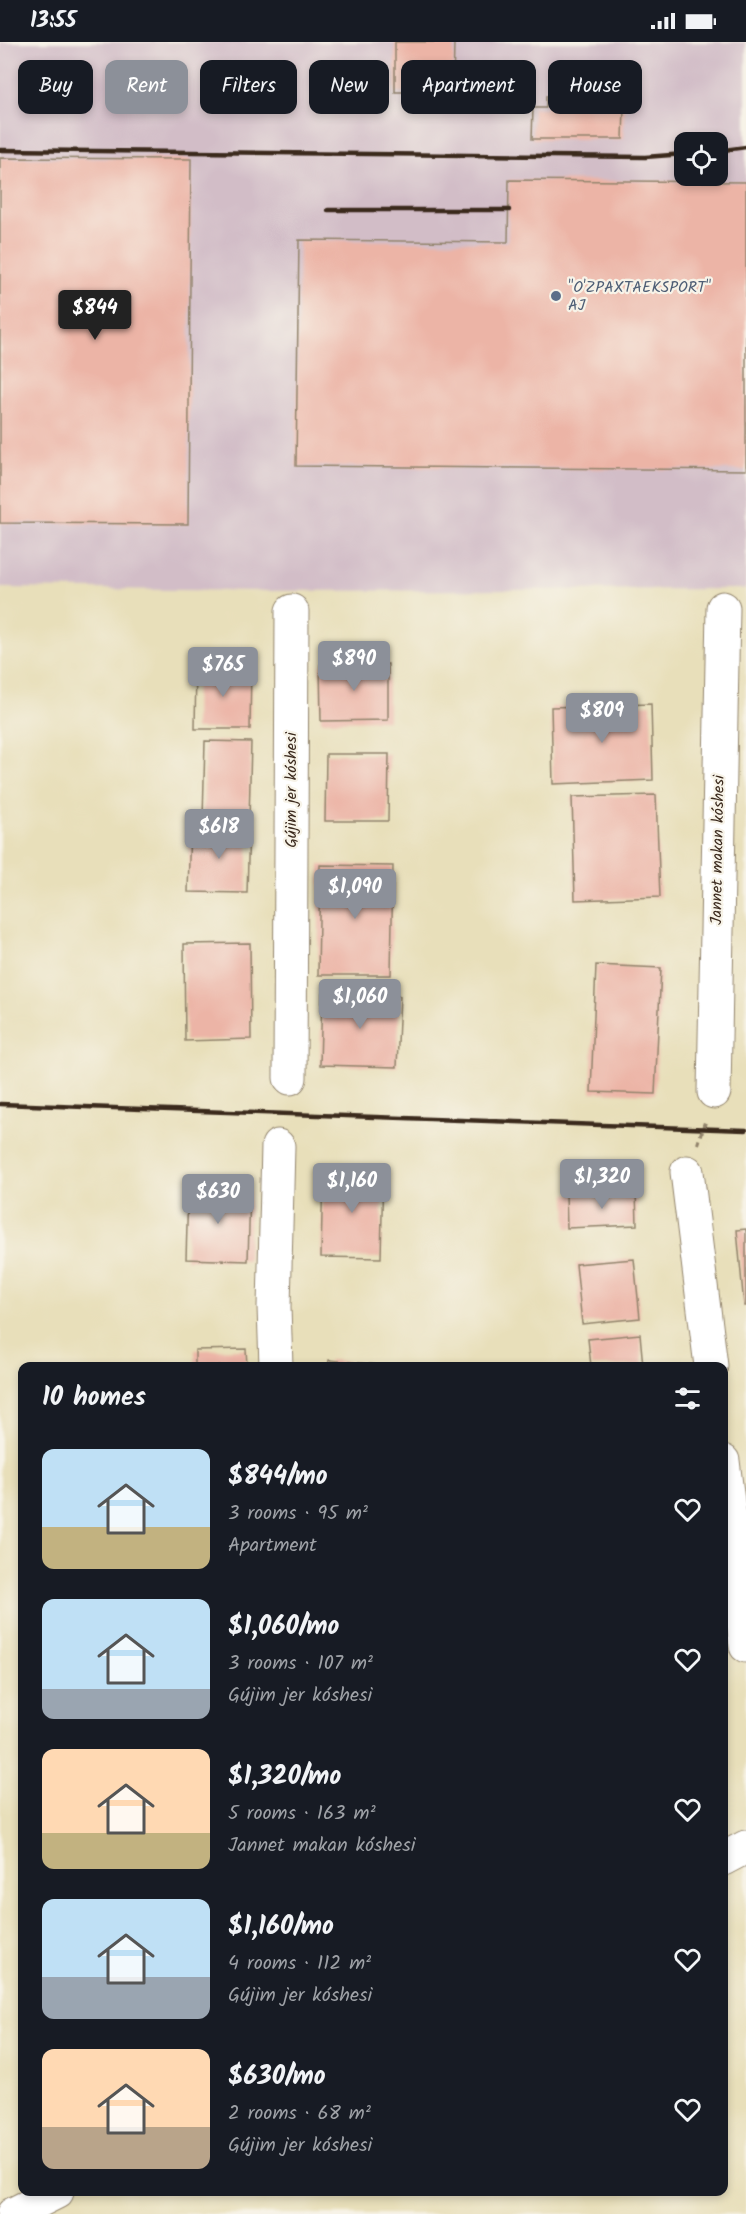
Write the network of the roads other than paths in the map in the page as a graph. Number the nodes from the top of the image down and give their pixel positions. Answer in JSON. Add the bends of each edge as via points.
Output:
{"nodes":[{"id":1,"x":723,"y":608,"type":"dead end"},
{"id":2,"x":292,"y":610,"type":"dead end"},
{"id":3,"x":290,"y":1078,"type":"dead end"},
{"id":4,"x":714,"y":1092,"type":"road end"},
{"id":5,"x":278,"y":1146,"type":"dead end"},
{"id":6,"x":687,"y":1172,"type":"road end"},
{"id":7,"x":276,"y":1362,"type":"edge"},
{"id":8,"x":711,"y":1362,"type":"edge"},
{"id":9,"x":728,"y":1501,"type":"edge"},
{"id":10,"x":746,"y":1646,"type":"edge"},
{"id":11,"x":746,"y":1847,"type":"edge"},
{"id":12,"x":728,"y":1856,"type":"edge"},
{"id":13,"x":49,"y":2196,"type":"edge"},
{"id":14,"x":13,"y":2214,"type":"edge"}],
"edges":[{"from":1,"to":4,"type":"street","name":"Jannet makan kóshesi"},
{"from":2,"to":3,"type":"street","name":"Gújim jer kóshesi"},
{"from":5,"to":7,"type":"street"},
{"from":6,"to":8,"type":"street"},
{"from":9,"to":10,"type":"street"},
{"from":11,"to":12,"type":"street"},
{"from":13,"to":14,"type":"street"}]}
